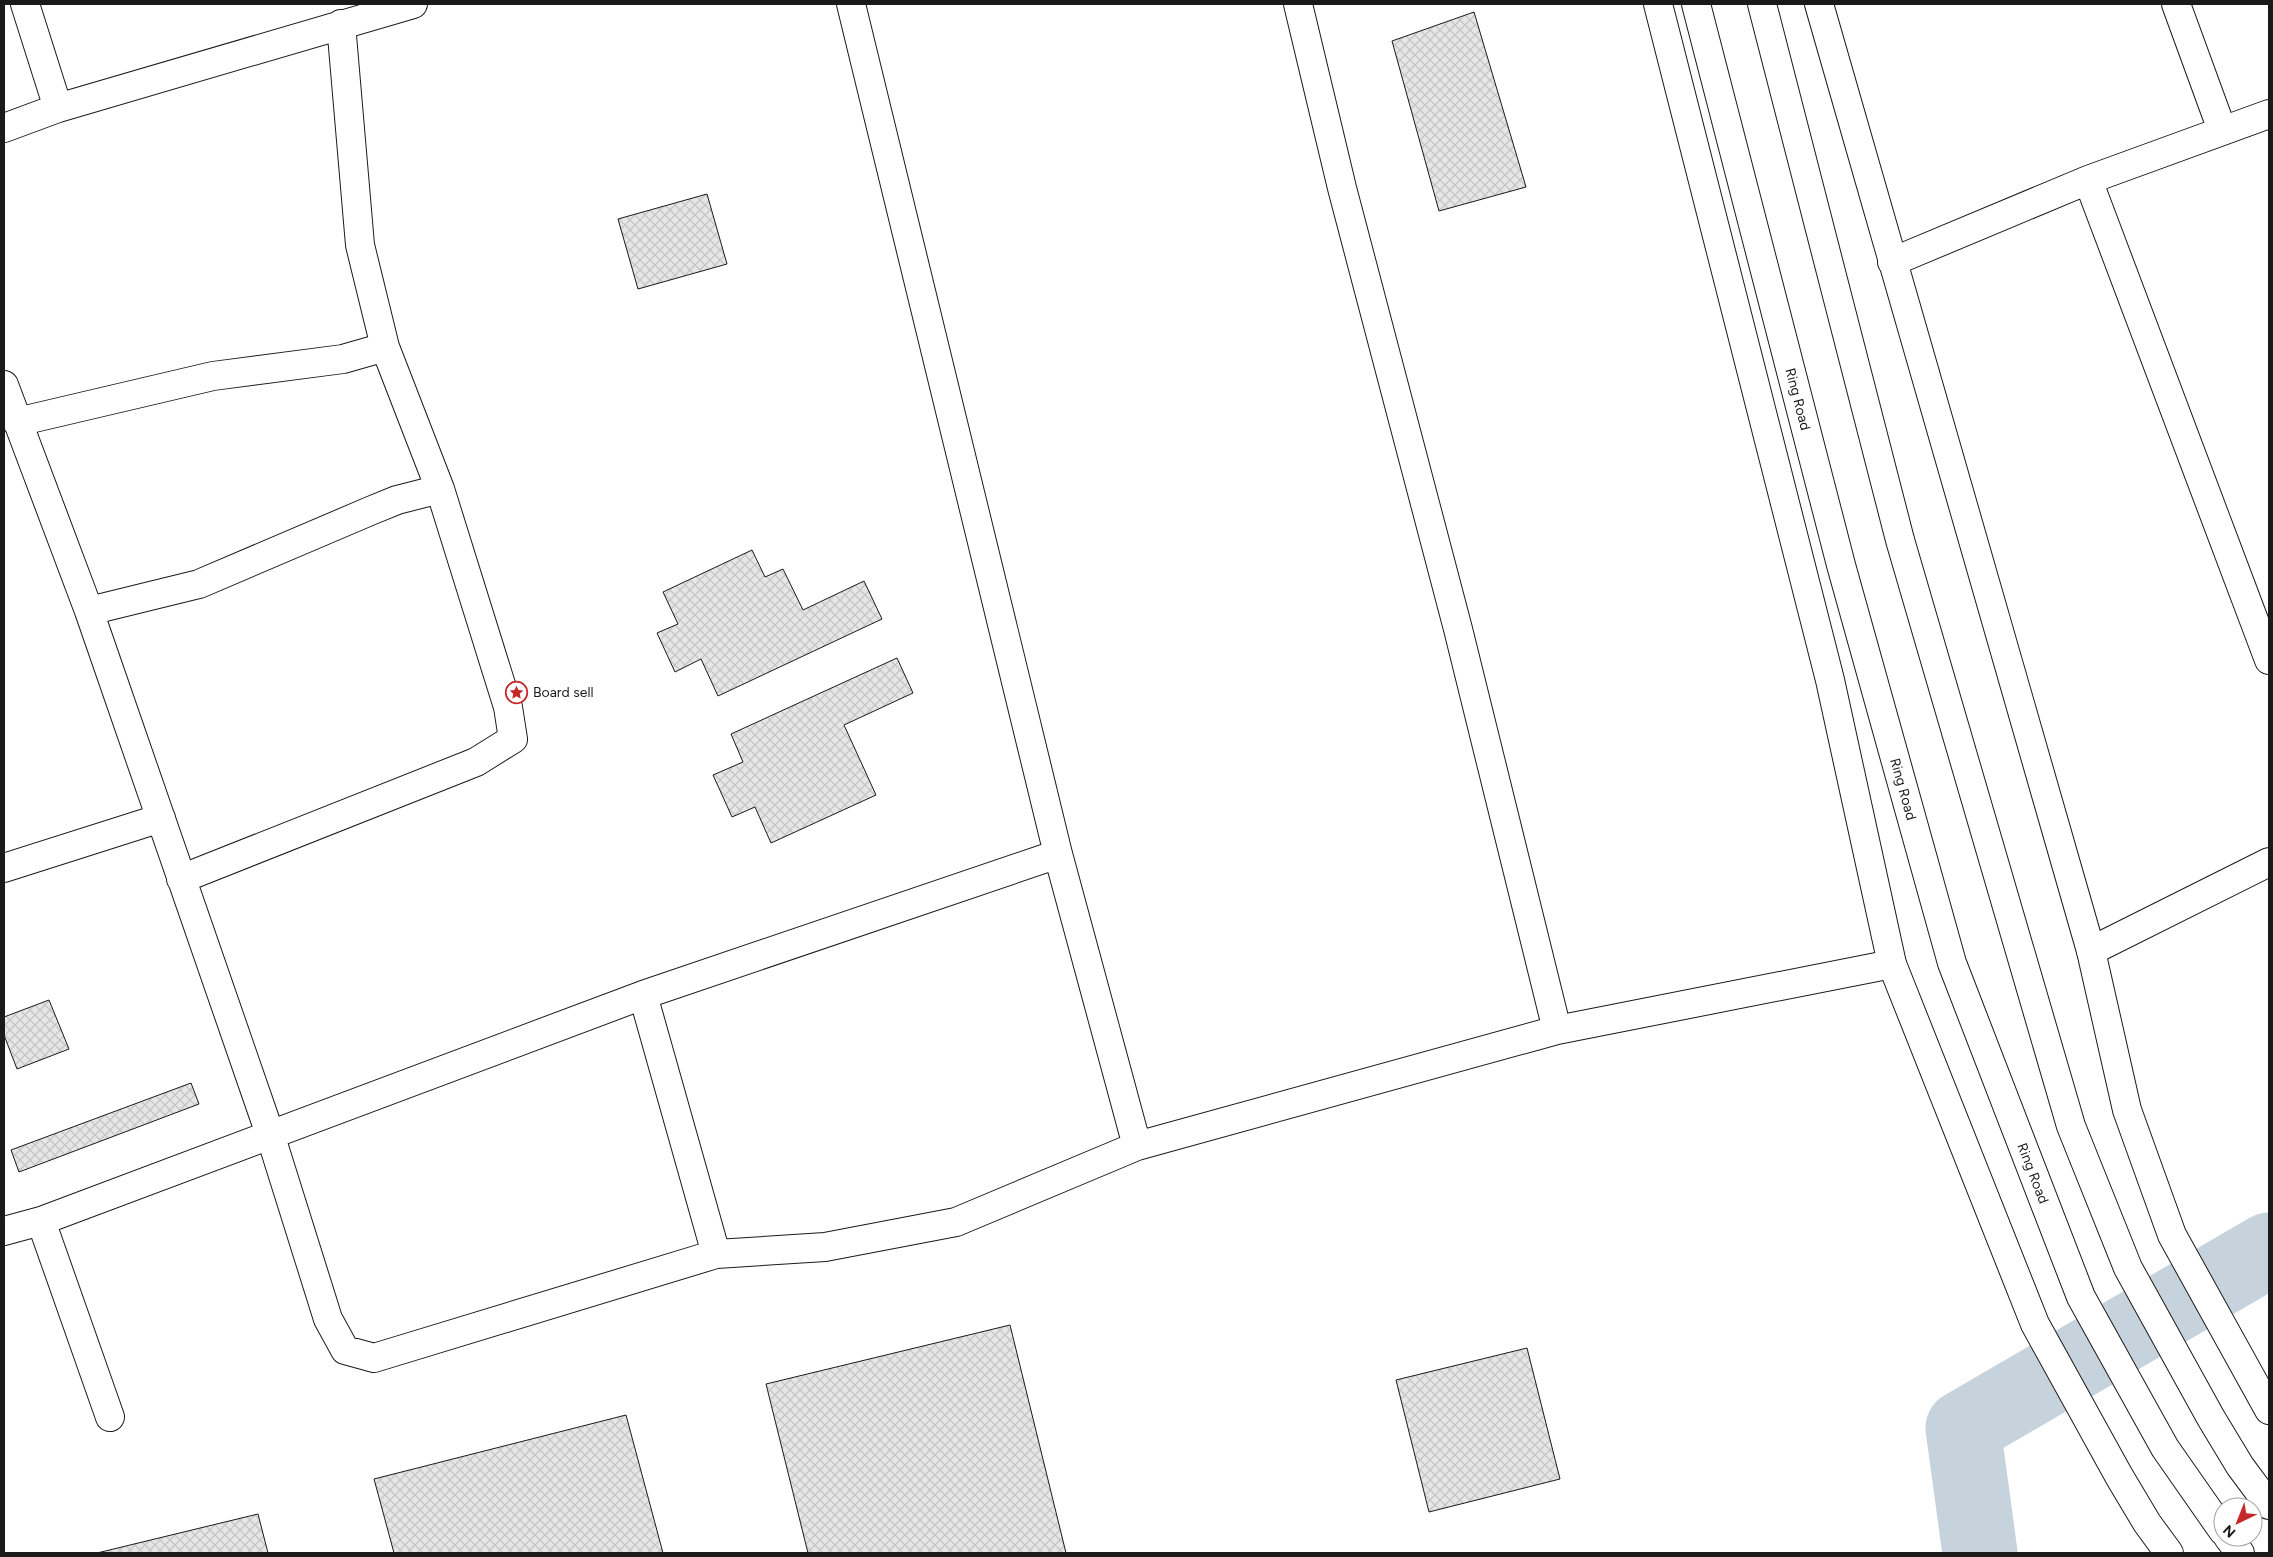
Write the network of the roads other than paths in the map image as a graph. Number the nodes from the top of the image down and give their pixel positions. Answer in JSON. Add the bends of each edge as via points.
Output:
{"nodes":[{"id":1,"x":25,"y":4,"type":"edge"},
{"id":2,"x":851,"y":4,"type":"edge"},
{"id":3,"x":1298,"y":4,"type":"edge"},
{"id":4,"x":1658,"y":4,"type":"edge"},
{"id":5,"x":1696,"y":4,"type":"edge"},
{"id":6,"x":1762,"y":4,"type":"edge"},
{"id":7,"x":1819,"y":4,"type":"edge"},
{"id":8,"x":2176,"y":4,"type":"edge"},
{"id":9,"x":406,"y":5,"type":"edge"},
{"id":10,"x":341,"y":24,"type":"junction"},
{"id":11,"x":58,"y":108,"type":"junction"},
{"id":12,"x":2269,"y":114,"type":"edge"},
{"id":13,"x":4,"y":128,"type":"edge"},
{"id":14,"x":2222,"y":130,"type":"junction"},
{"id":15,"x":2088,"y":180,"type":"junction"},
{"id":16,"x":1892,"y":262,"type":"junction"},
{"id":17,"x":385,"y":347,"type":"junction"},
{"id":18,"x":4,"y":385,"type":"edge"},
{"id":19,"x":17,"y":422,"type":"junction"},
{"id":20,"x":440,"y":489,"type":"junction"},
{"id":21,"x":90,"y":611,"type":"junction"},
{"id":22,"x":2269,"y":660,"type":"edge"},
{"id":23,"x":160,"y":818,"type":"junction"},
{"id":24,"x":1058,"y":854,"type":"junction"},
{"id":25,"x":2269,"y":862,"type":"edge"},
{"id":26,"x":4,"y":868,"type":"edge"},
{"id":27,"x":181,"y":879,"type":"junction"},
{"id":28,"x":2091,"y":952,"type":"junction"},
{"id":29,"x":1892,"y":964,"type":"junction"},
{"id":30,"x":643,"y":995,"type":"junction"},
{"id":31,"x":1557,"y":1030,"type":"junction"},
{"id":32,"x":270,"y":1134,"type":"junction"},
{"id":33,"x":1137,"y":1146,"type":"junction"},
{"id":34,"x":41,"y":1221,"type":"junction"},
{"id":35,"x":5,"y":1225,"type":"edge"},
{"id":36,"x":716,"y":1254,"type":"junction"},
{"id":37,"x":2269,"y":1410,"type":"edge"},
{"id":38,"x":110,"y":1418,"type":"dead end"},
{"id":39,"x":2269,"y":1505,"type":"edge"},
{"id":40,"x":2213,"y":1516,"type":"edge"},
{"id":41,"x":2169,"y":1553,"type":"edge"}],
"edges":[{"from":1,"to":11,"type":"main road"},
{"from":2,"to":24,"type":"main road"},
{"from":3,"to":31,"type":"main road"},
{"from":4,"to":29,"type":"main road","via":[[1830,680]]},
{"from":5,"to":40,"type":"main road","name":"Ring Road","via":[[1841,565],[1952,963],[2082,1297],[2165,1448]]},
{"from":6,"to":39,"type":"main road","via":[[1906,558],[2071,1126],[2128,1268],[2211,1418]]},
{"from":7,"to":16,"type":"main road"},
{"from":8,"to":14,"type":"main road"},
{"from":9,"to":10,"type":"main road"},
{"from":10,"to":11,"type":"main road"},
{"from":10,"to":17,"type":"main road","via":[[360,245]]},
{"from":11,"to":13,"type":"main road"},
{"from":12,"to":14,"type":"main road"},
{"from":14,"to":15,"type":"main road"},
{"from":15,"to":16,"type":"main road"},
{"from":15,"to":22,"type":"main road"},
{"from":16,"to":28,"type":"main road"},
{"from":17,"to":19,"type":"main road","via":[[342,358],[213,376]]},
{"from":17,"to":20,"type":"main road"},
{"from":18,"to":19,"type":"main road"},
{"from":19,"to":21,"type":"main road"},
{"from":20,"to":21,"type":"main road","via":[[370,511],[199,584]]},
{"from":20,"to":27,"type":"main road","via":[[508,708],[513,739],[476,762]]},
{"from":21,"to":23,"type":"main road"},
{"from":23,"to":26,"type":"main road"},
{"from":23,"to":27,"type":"main road"},
{"from":24,"to":30,"type":"main road"},
{"from":24,"to":33,"type":"main road"},
{"from":25,"to":28,"type":"main road"},
{"from":27,"to":32,"type":"main road"},
{"from":28,"to":37,"type":"main road","via":[[2127,1110],[2172,1235]]},
{"from":29,"to":31,"type":"main road"},
{"from":29,"to":41,"type":"main road","via":[[2035,1324],[2119,1476]]},
{"from":30,"to":32,"type":"main road"},
{"from":30,"to":36,"type":"main road"},
{"from":31,"to":33,"type":"main road"},
{"from":32,"to":34,"type":"main road"},
{"from":32,"to":36,"type":"main road","via":[[328,1319],[345,1350],[374,1358]]},
{"from":33,"to":36,"type":"main road","via":[[956,1222],[824,1248]]},
{"from":34,"to":35,"type":"main road"},
{"from":34,"to":38,"type":"main road"}]}
